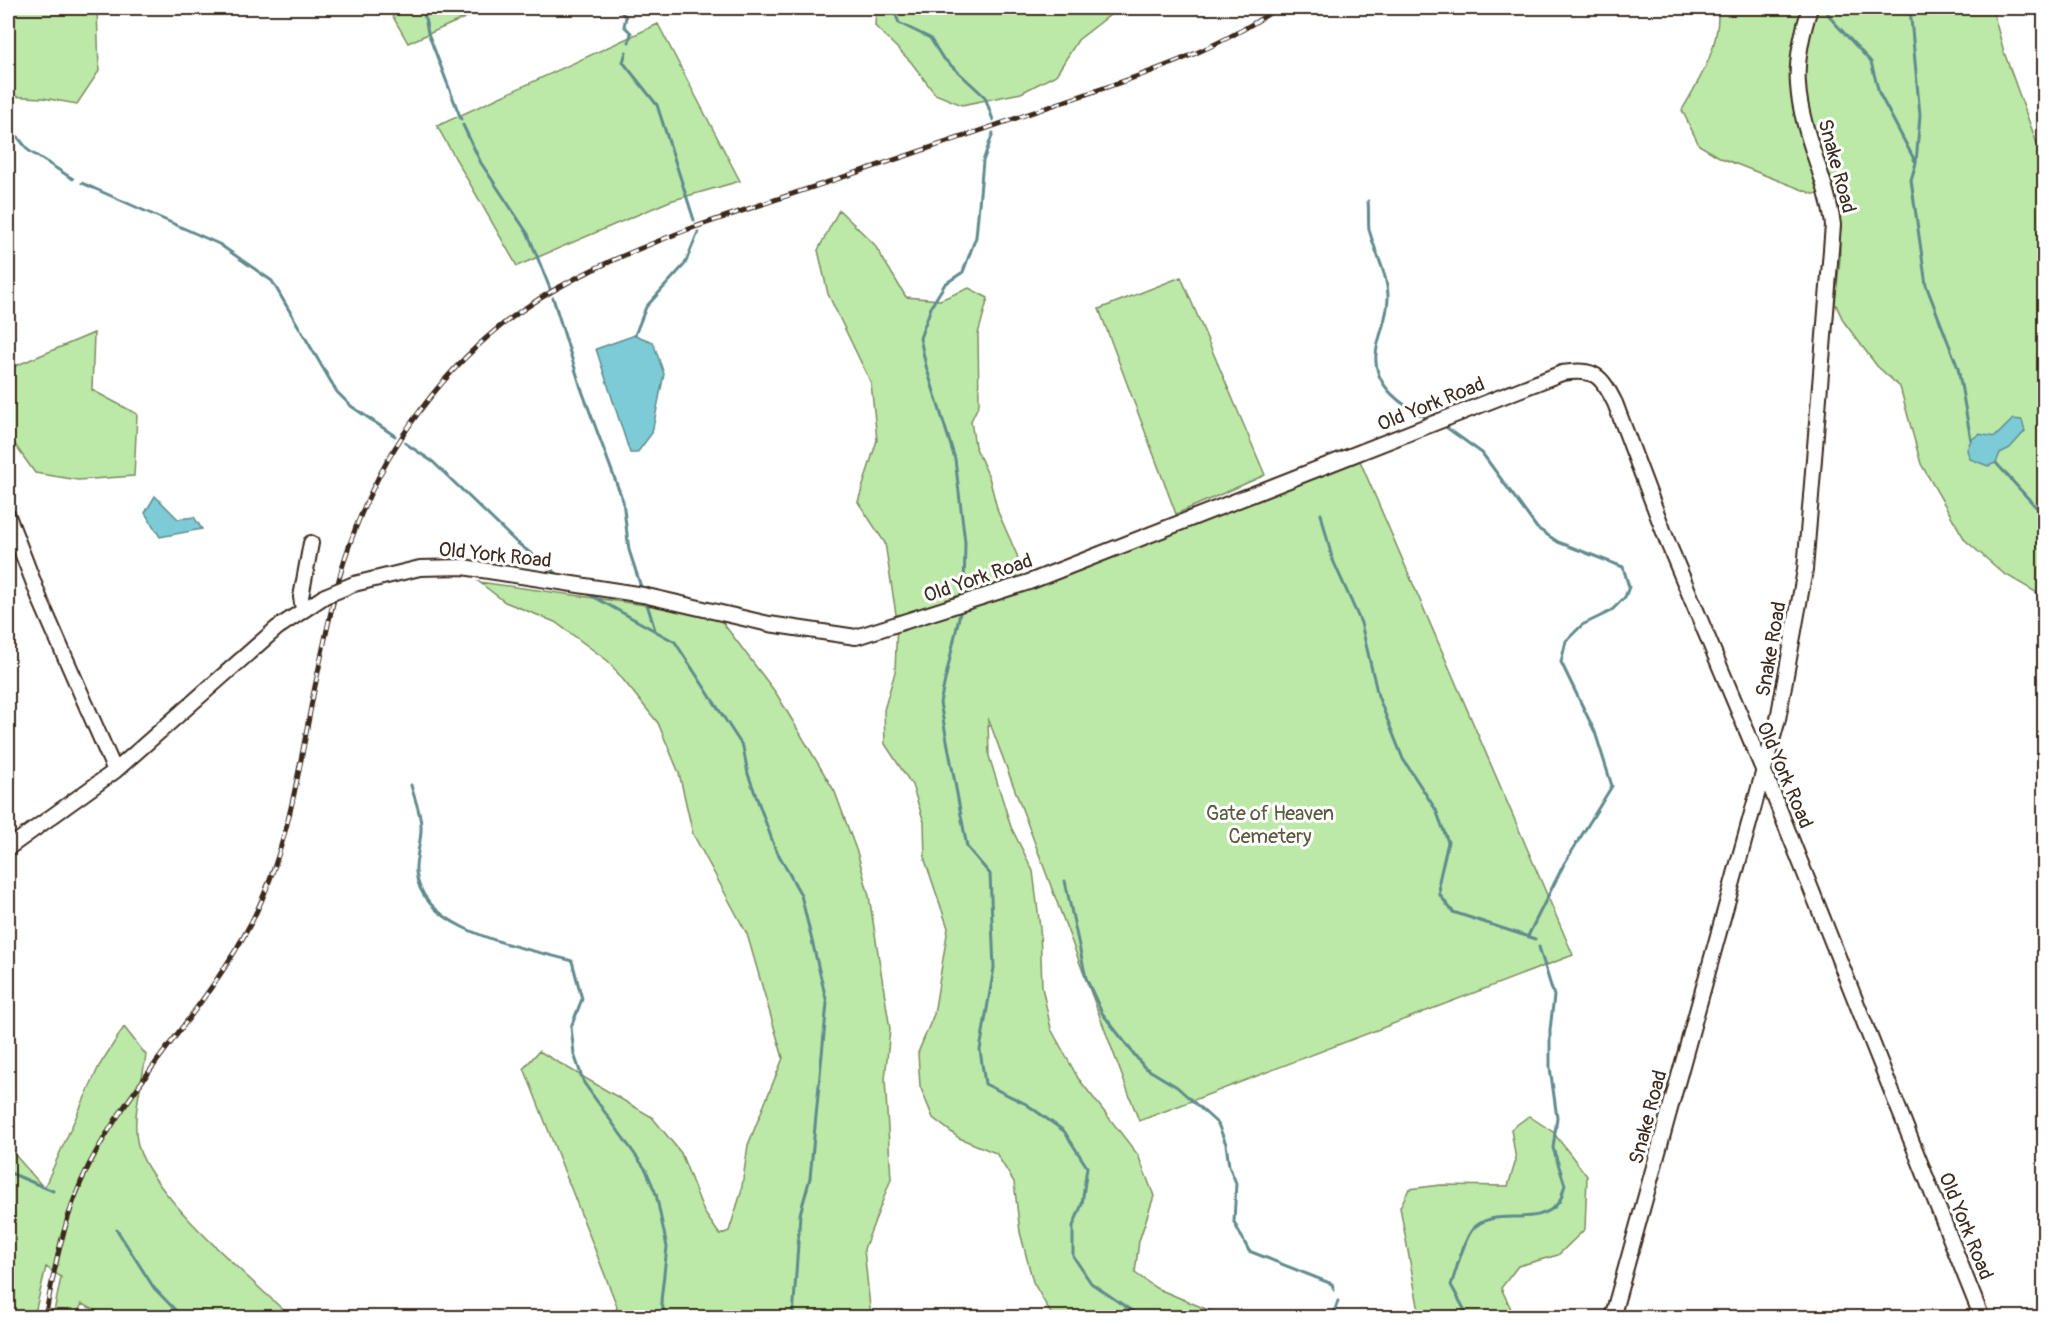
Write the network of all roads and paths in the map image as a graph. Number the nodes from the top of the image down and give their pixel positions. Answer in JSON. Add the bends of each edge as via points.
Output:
{"nodes":[{"id":1,"x":1810,"y":8,"type":"edge"},
{"id":2,"x":8,"y":516,"type":"edge"},
{"id":3,"x":311,"y":543,"type":"dead end"},
{"id":4,"x":303,"y":609,"type":"junction"},
{"id":5,"x":115,"y":771,"type":"junction"},
{"id":6,"x":1764,"y":772,"type":"junction"},
{"id":7,"x":8,"y":848,"type":"edge"},
{"id":8,"x":1612,"y":1317,"type":"edge"},
{"id":9,"x":1982,"y":1317,"type":"edge"}],
"edges":[{"from":1,"to":6,"type":"street","name":"Snake Road","via":[[1803,30],[1798,86],[1833,225],[1805,570],[1778,719]]},
{"from":2,"to":5,"type":"street","via":[[40,602]]},
{"from":3,"to":4,"type":"street","via":[[301,597]]},
{"from":4,"to":5,"type":"street","name":"Old York Road"},
{"from":4,"to":6,"type":"street","name":"Old York Road","bridge":true,"via":[[354,584],[420,568],[463,567],[643,595],[769,624],[856,637],[1029,582],[1562,373],[1580,370],[1596,373],[1615,403],[1668,543]]},
{"from":5,"to":7,"type":"street","name":"Old York Road"},
{"from":6,"to":8,"type":"street","name":"Snake Road"},
{"from":6,"to":9,"type":"street","name":"Old York Road"}]}
